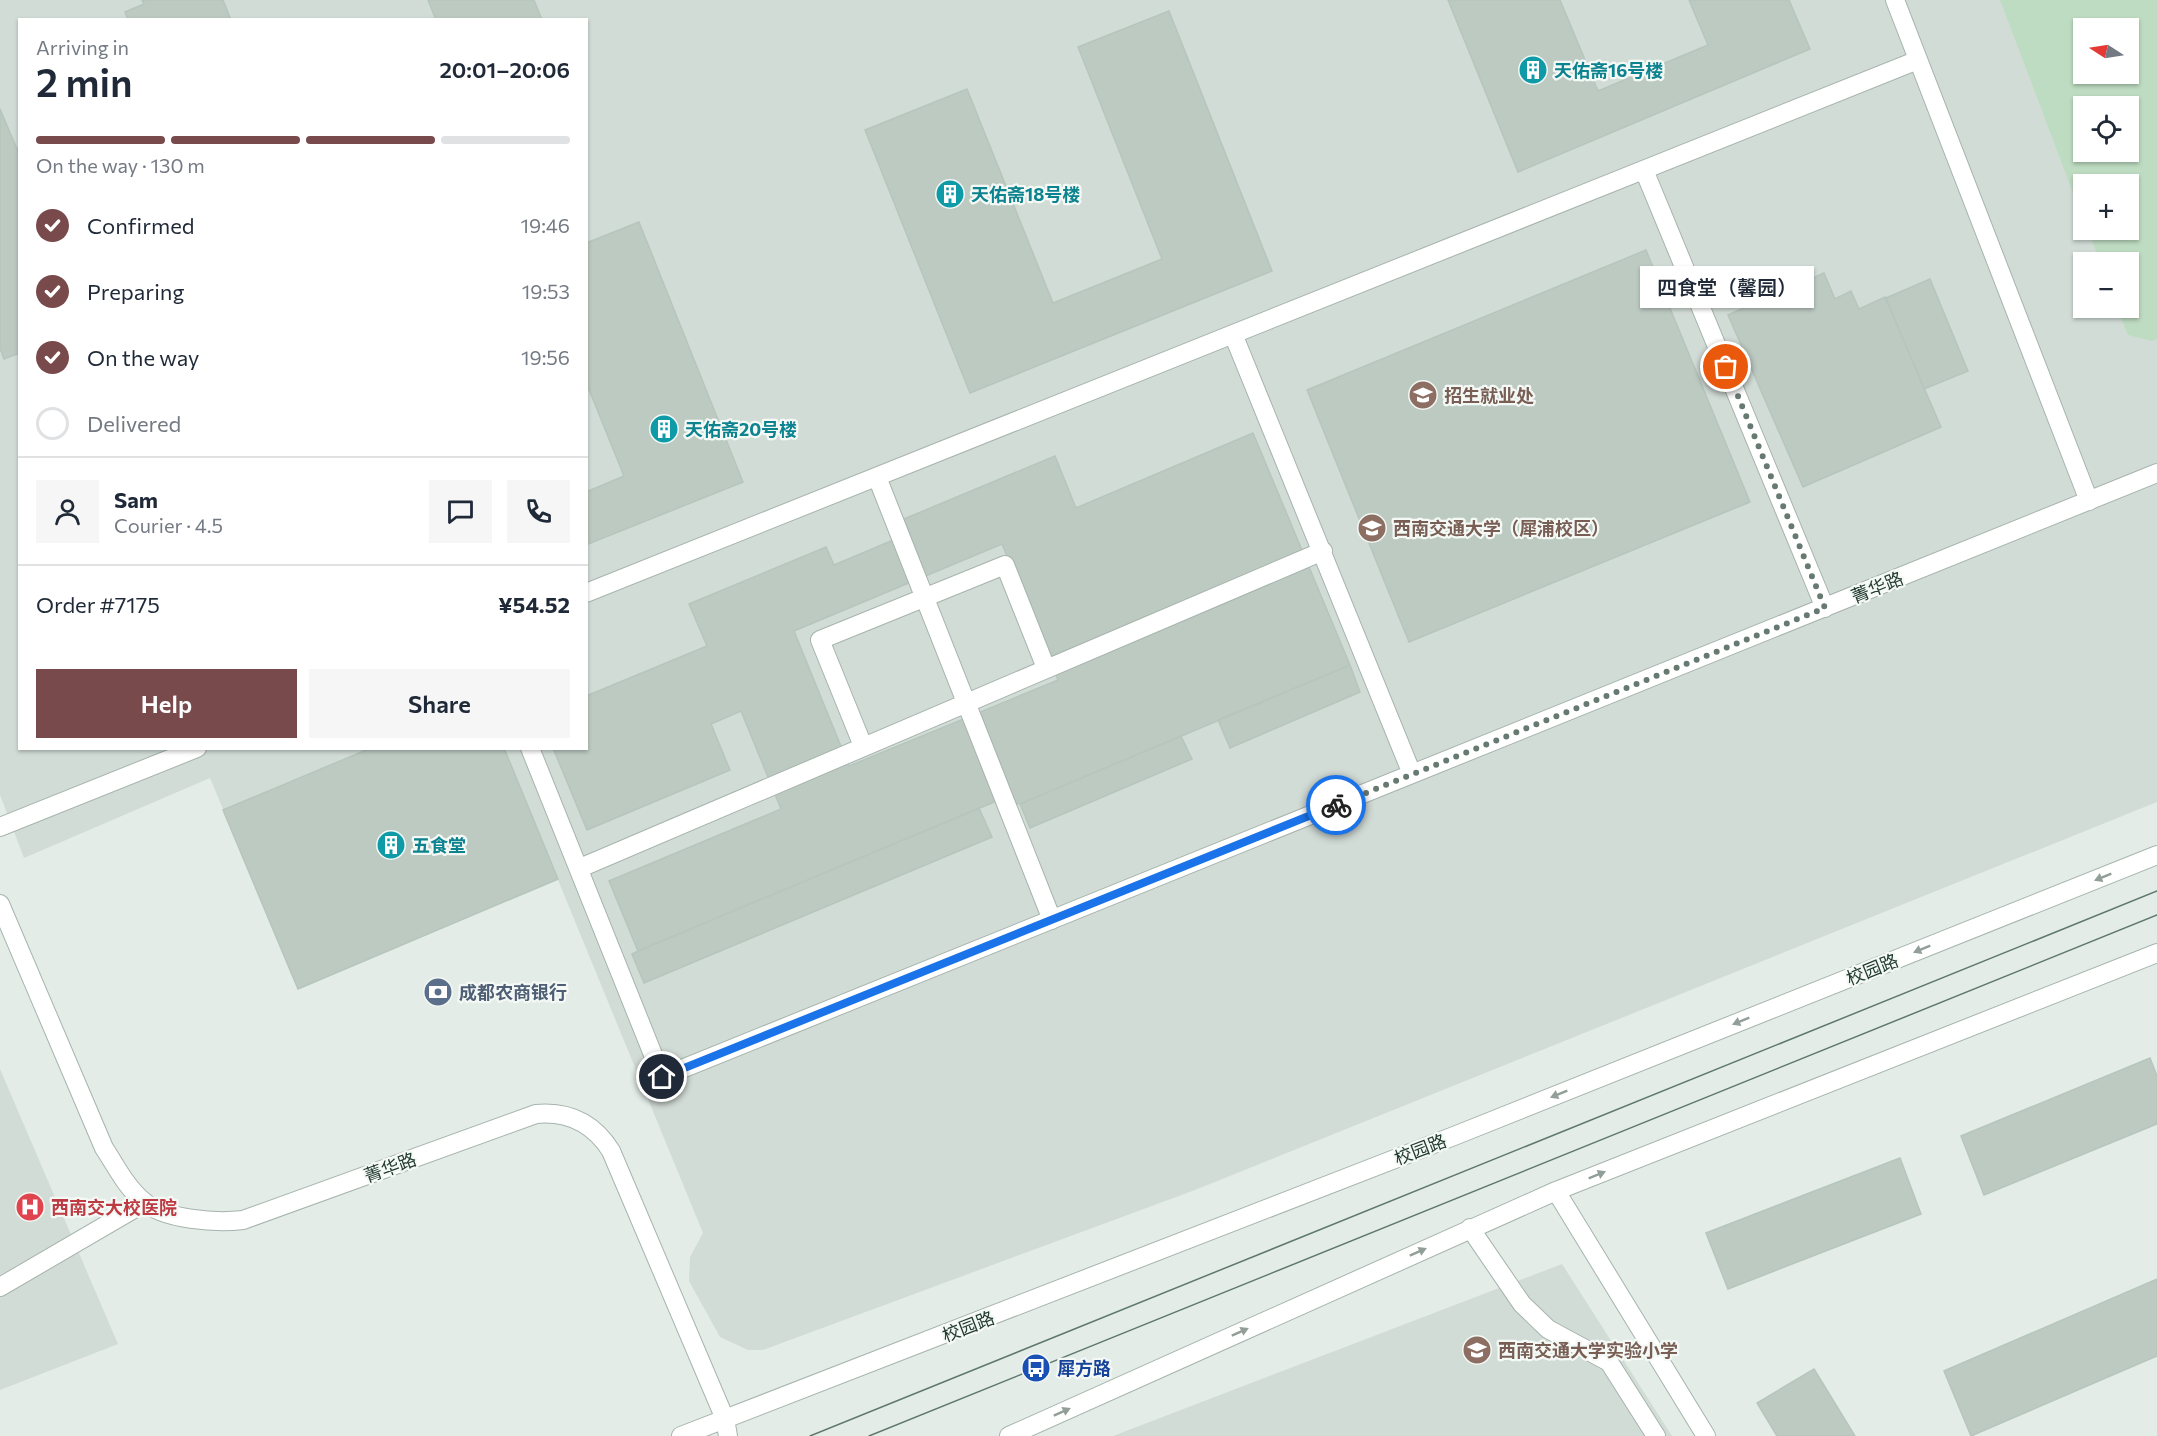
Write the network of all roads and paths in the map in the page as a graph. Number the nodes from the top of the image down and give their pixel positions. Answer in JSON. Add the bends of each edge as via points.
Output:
{"nodes":[{"id":1,"x":1895,"y":0,"type":"edge"},
{"id":2,"x":1918,"y":60,"type":"junction"},
{"id":3,"x":1644,"y":170,"type":"junction"},
{"id":4,"x":1233,"y":334,"type":"junction"},
{"id":5,"x":2157,"y":473,"type":"edge"},
{"id":6,"x":877,"y":477,"type":"junction"},
{"id":7,"x":2089,"y":501,"type":"junction"},
{"id":8,"x":1323,"y":551,"type":"junction"},
{"id":9,"x":588,"y":592,"type":"edge"},
{"id":10,"x":923,"y":598,"type":"junction"},
{"id":11,"x":1825,"y":608,"type":"junction"},
{"id":12,"x":1046,"y":668,"type":"junction"},
{"id":13,"x":964,"y":703,"type":"junction"},
{"id":14,"x":863,"y":746,"type":"junction"},
{"id":15,"x":192,"y":750,"type":"edge"},
{"id":16,"x":531,"y":750,"type":"edge"},
{"id":17,"x":1412,"y":774,"type":"junction"},
{"id":18,"x":0,"y":827,"type":"edge"},
{"id":19,"x":2157,"y":855,"type":"edge"},
{"id":20,"x":580,"y":868,"type":"junction"},
{"id":21,"x":0,"y":904,"type":"edge"},
{"id":22,"x":1052,"y":920,"type":"junction"},
{"id":23,"x":2157,"y":953,"type":"edge"},
{"id":24,"x":1556,"y":1191,"type":"junction"},
{"id":25,"x":144,"y":1203,"type":"junction"},
{"id":26,"x":1470,"y":1228,"type":"junction"},
{"id":27,"x":0,"y":1287,"type":"edge"},
{"id":28,"x":726,"y":1428,"type":"edge"},
{"id":29,"x":681,"y":1436,"type":"edge"},
{"id":30,"x":739,"y":1436,"type":"edge"},
{"id":31,"x":1009,"y":1436,"type":"edge"},
{"id":32,"x":1656,"y":1436,"type":"edge"},
{"id":33,"x":1706,"y":1436,"type":"edge"}],
"edges":[{"from":1,"to":2,"type":"street"},
{"from":2,"to":3,"type":"street"},
{"from":2,"to":7,"type":"street"},
{"from":3,"to":4,"type":"street"},
{"from":3,"to":11,"type":"street"},
{"from":4,"to":6,"type":"street"},
{"from":4,"to":8,"type":"street"},
{"from":5,"to":7,"type":"street","name":"菁华路"},
{"from":6,"to":9,"type":"street"},
{"from":6,"to":10,"type":"street"},
{"from":7,"to":11,"type":"street","name":"菁华路"},
{"from":8,"to":12,"type":"street"},
{"from":8,"to":17,"type":"street"},
{"from":10,"to":12,"type":"street","via":[[1005,565]]},
{"from":10,"to":13,"type":"street"},
{"from":10,"to":14,"type":"street","via":[[820,640]]},
{"from":11,"to":17,"type":"street","name":"菁华路"},
{"from":12,"to":13,"type":"street"},
{"from":13,"to":14,"type":"street"},
{"from":13,"to":22,"type":"street"},
{"from":14,"to":20,"type":"street"},
{"from":15,"to":18,"type":"street"},
{"from":16,"to":20,"type":"street"},
{"from":17,"to":22,"type":"street","name":"菁华路"},
{"from":19,"to":28,"type":"street","name":"校园路","one_way":true},
{"from":20,"to":22,"type":"street","name":"菁华路","via":[[662,1077]]},
{"from":21,"to":25,"type":"street","via":[[104,1148],[125,1182]]},
{"from":24,"to":23,"type":"street","one_way":true},
{"from":24,"to":26,"type":"street"},
{"from":24,"to":33,"type":"street"},
{"from":25,"to":27,"type":"street"},
{"from":25,"to":28,"type":"street","name":"菁华路","via":[[205,1221],[243,1220],[536,1114],[552,1112],[580,1120],[608,1146]]},
{"from":31,"to":26,"type":"street","one_way":true},
{"from":26,"to":32,"type":"street","via":[[1522,1304],[1548,1329],[1609,1362]]},
{"from":28,"to":29,"type":"street","name":"校园路"},
{"from":28,"to":30,"type":"street"}]}
